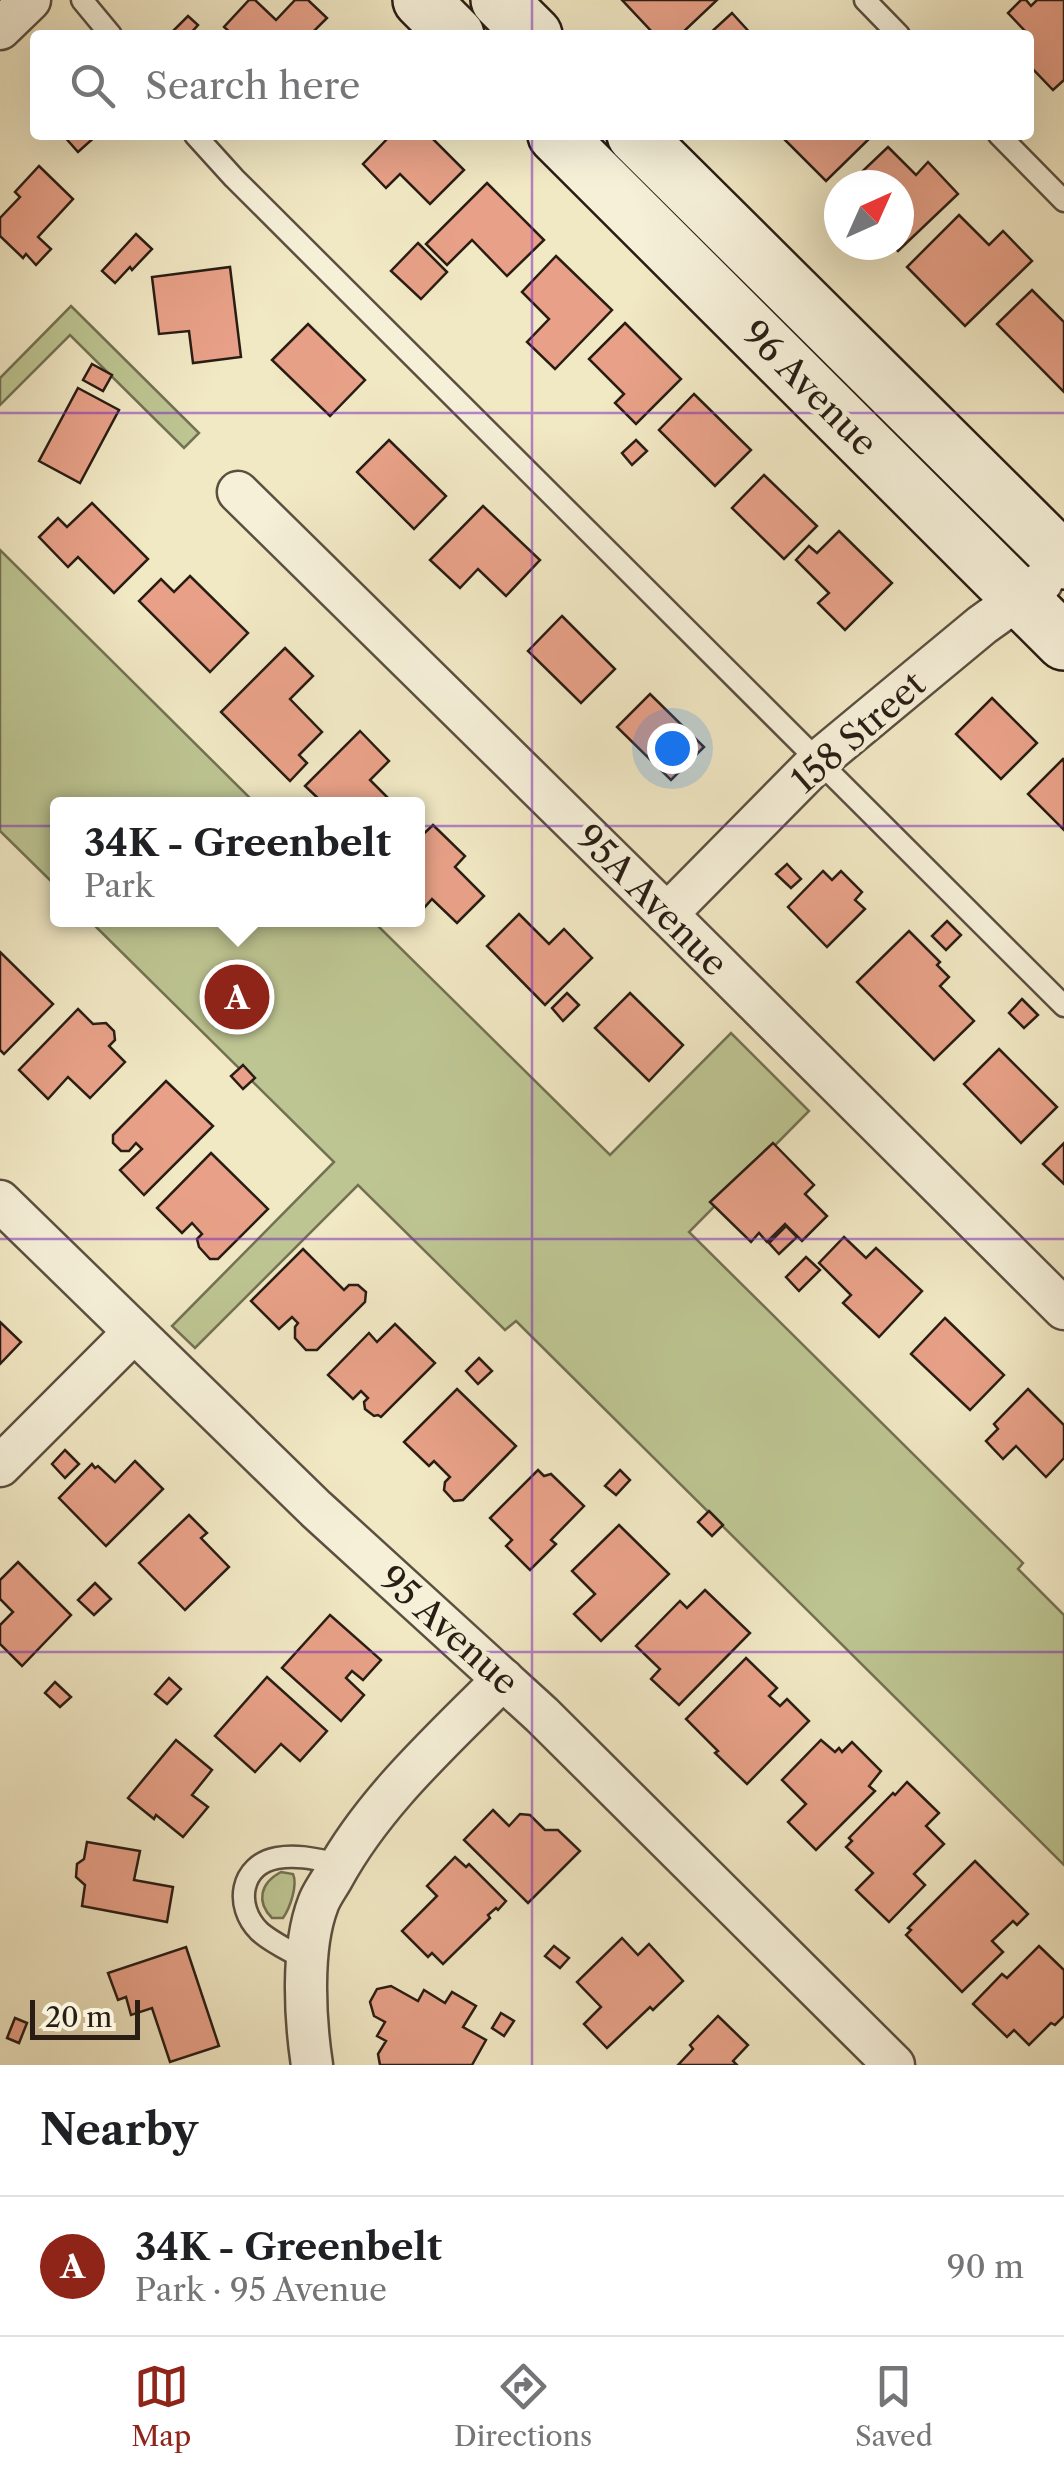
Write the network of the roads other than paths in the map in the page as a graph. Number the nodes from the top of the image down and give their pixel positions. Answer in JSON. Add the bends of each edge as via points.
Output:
{"nodes":[{"id":1,"x":30,"y":0,"type":"edge"},
{"id":2,"x":82,"y":0,"type":"edge"},
{"id":3,"x":421,"y":0,"type":"edge"},
{"id":4,"x":499,"y":0,"type":"edge"},
{"id":5,"x":865,"y":0,"type":"edge"},
{"id":6,"x":0,"y":30,"type":"edge"},
{"id":7,"x":108,"y":30,"type":"edge"},
{"id":8,"x":451,"y":30,"type":"edge"},
{"id":9,"x":529,"y":30,"type":"edge"},
{"id":10,"x":895,"y":30,"type":"edge"},
{"id":11,"x":200,"y":140,"type":"edge"},
{"id":12,"x":561,"y":140,"type":"edge"},
{"id":13,"x":640,"y":140,"type":"edge"},
{"id":14,"x":1004,"y":140,"type":"edge"},
{"id":15,"x":1064,"y":201,"type":"edge"},
{"id":16,"x":238,"y":492,"type":"dead end"},
{"id":17,"x":1064,"y":565,"type":"edge"},
{"id":18,"x":1019,"y":597,"type":"junction"},
{"id":19,"x":1064,"y":642,"type":"edge"},
{"id":20,"x":818,"y":761,"type":"junction"},
{"id":21,"x":668,"y":914,"type":"junction"},
{"id":22,"x":1064,"y":1006,"type":"edge"},
{"id":23,"x":0,"y":1201,"type":"edge"},
{"id":24,"x":1064,"y":1309,"type":"edge"},
{"id":25,"x":134,"y":1332,"type":"junction"},
{"id":26,"x":0,"y":1466,"type":"edge"},
{"id":27,"x":503,"y":1679,"type":"junction"},
{"id":28,"x":340,"y":1864,"type":"junction"},
{"id":29,"x":306,"y":1960,"type":"junction"},
{"id":30,"x":312,"y":2065,"type":"edge"},
{"id":31,"x":894,"y":2065,"type":"edge"}],
"edges":[{"from":1,"to":6,"type":"street"},
{"from":2,"to":7,"type":"lane"},
{"from":3,"to":8,"type":"main road"},
{"from":4,"to":9,"type":"main road"},
{"from":5,"to":10,"type":"lane"},
{"from":11,"to":20,"type":"lane"},
{"from":12,"to":18,"type":"main road","name":"96 Avenue"},
{"from":13,"to":17,"type":"main road","name":"96 Avenue"},
{"from":14,"to":15,"type":"lane"},
{"from":16,"to":21,"type":"street","name":"95A Avenue"},
{"from":17,"to":18,"type":"street","name":"158 Street"},
{"from":18,"to":19,"type":"main road","name":"96 Avenue"},
{"from":18,"to":20,"type":"street","name":"158 Street"},
{"from":20,"to":21,"type":"street","name":"158 Street"},
{"from":20,"to":22,"type":"lane"},
{"from":21,"to":24,"type":"street","name":"95A Avenue"},
{"from":23,"to":25,"type":"street","name":"95 Avenue"},
{"from":25,"to":26,"type":"street"},
{"from":25,"to":27,"type":"street","name":"95 Avenue"},
{"from":27,"to":28,"type":"street","via":[[395,1789]]},
{"from":27,"to":31,"type":"street","name":"95 Avenue"},
{"from":28,"to":29,"type":"street","via":[[317,1905]]},
{"from":28,"to":29,"type":"lane","via":[[272,1858],[246,1883],[247,1916],[261,1933]]},
{"from":29,"to":30,"type":"street"}]}
